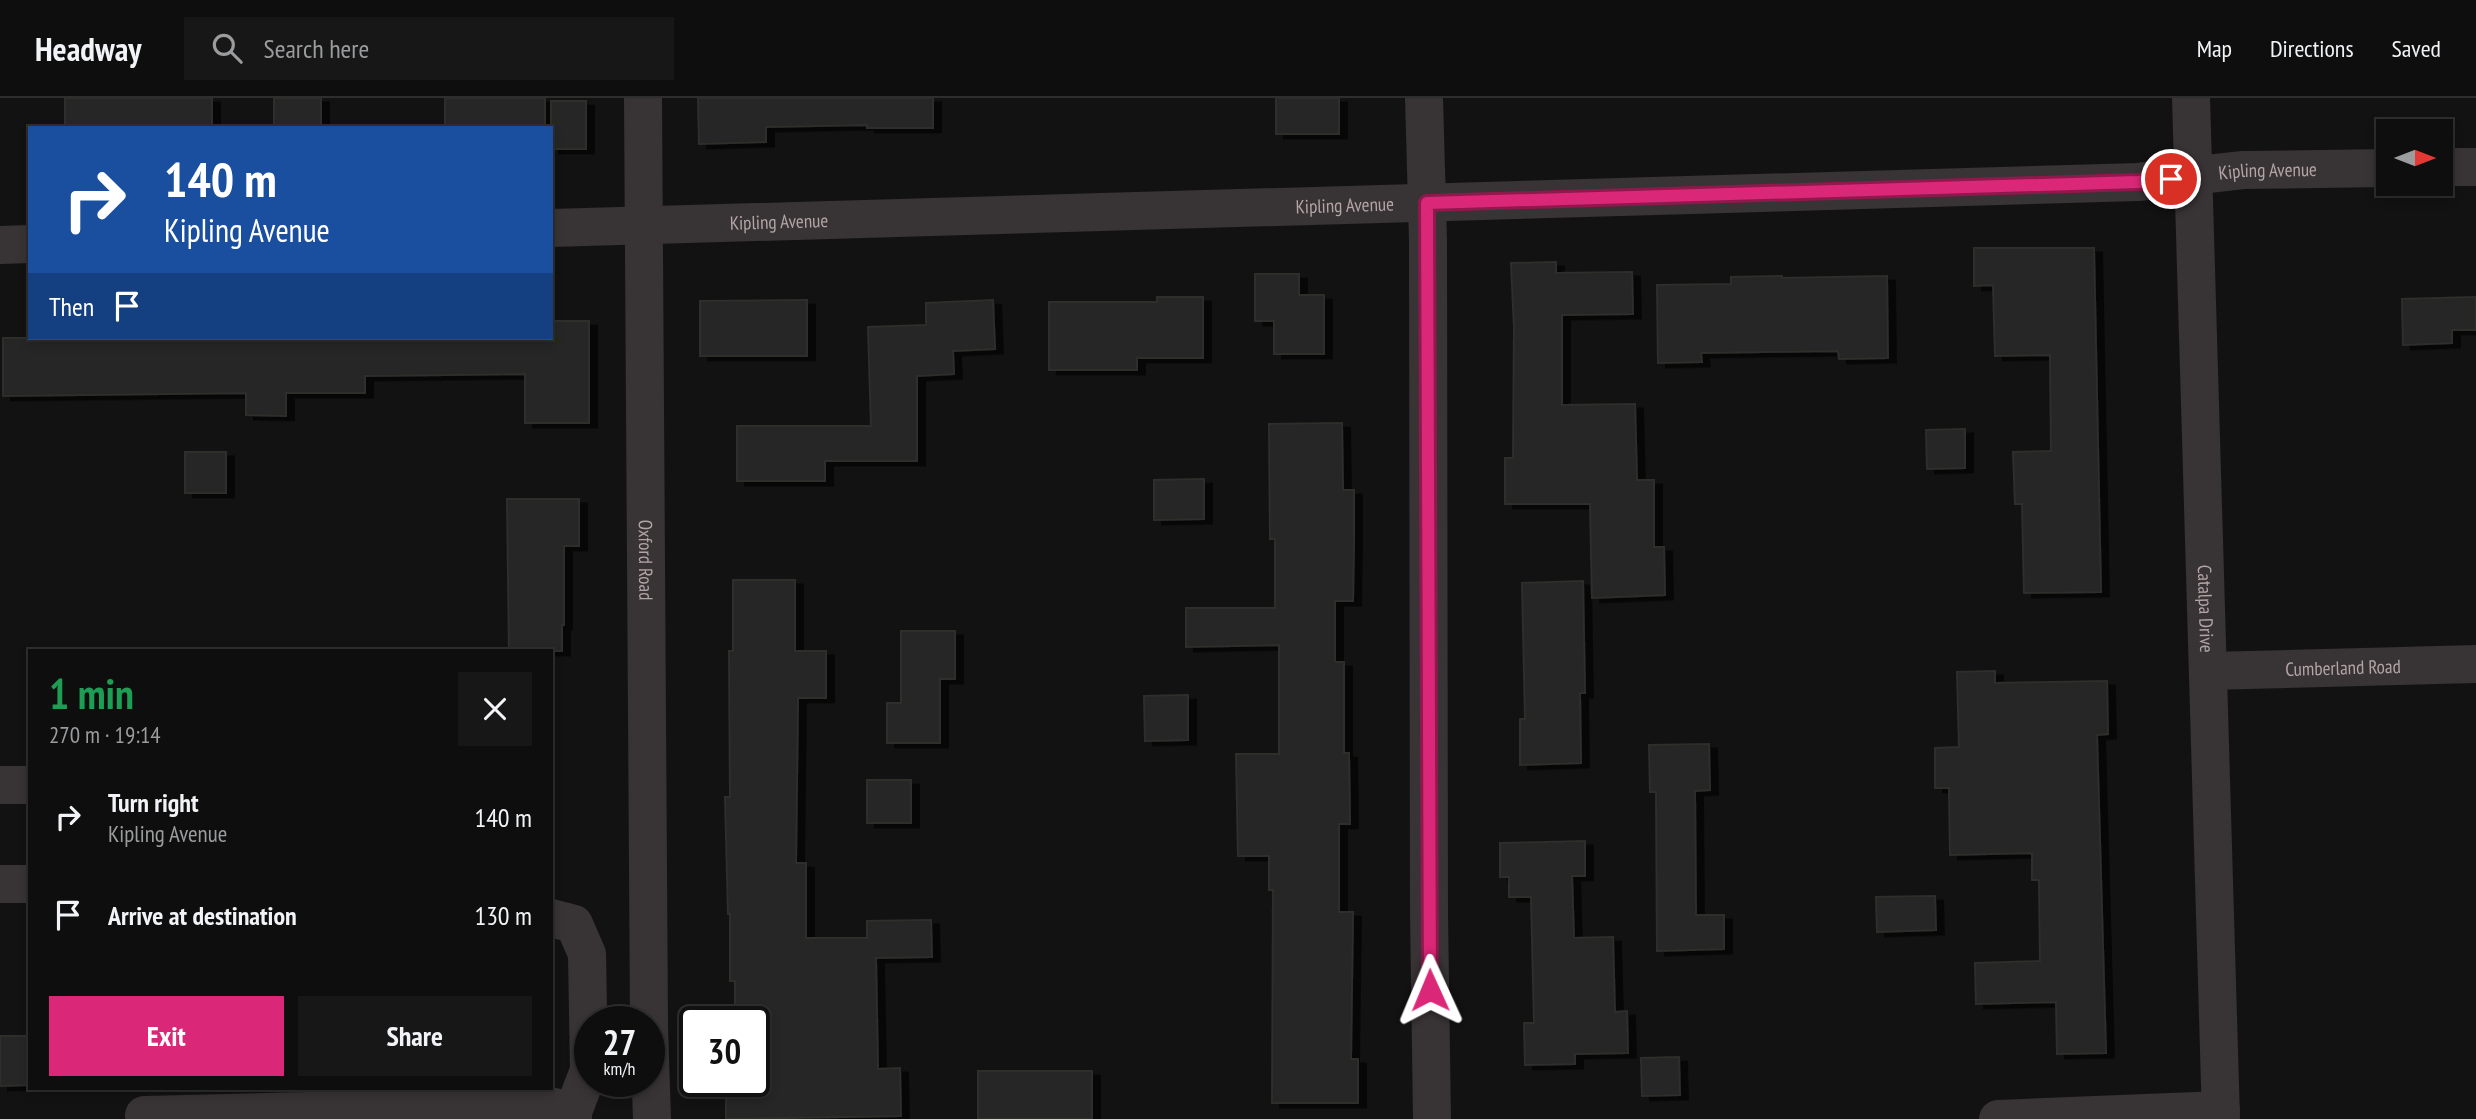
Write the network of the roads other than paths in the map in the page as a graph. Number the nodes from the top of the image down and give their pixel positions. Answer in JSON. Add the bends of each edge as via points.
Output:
{"nodes":[{"id":1,"x":643,"y":98,"type":"edge"},
{"id":2,"x":1424,"y":98,"type":"edge"},
{"id":3,"x":2191,"y":98,"type":"edge"},
{"id":4,"x":2454,"y":167,"type":"edge"},
{"id":5,"x":2476,"y":167,"type":"edge"},
{"id":6,"x":2376,"y":168,"type":"edge"},
{"id":7,"x":2194,"y":177,"type":"junction"},
{"id":8,"x":1427,"y":203,"type":"junction"},
{"id":9,"x":645,"y":225,"type":"junction"},
{"id":10,"x":553,"y":228,"type":"edge"},
{"id":11,"x":0,"y":244,"type":"edge"},
{"id":12,"x":28,"y":244,"type":"edge"},
{"id":13,"x":2476,"y":664,"type":"edge"},
{"id":14,"x":2208,"y":671,"type":"junction"},
{"id":15,"x":0,"y":785,"type":"edge"},
{"id":16,"x":28,"y":785,"type":"edge"},
{"id":17,"x":0,"y":884,"type":"edge"},
{"id":18,"x":28,"y":884,"type":"edge"},
{"id":19,"x":553,"y":919,"type":"edge"},
{"id":20,"x":649,"y":1006,"type":"edge"},
{"id":21,"x":651,"y":1097,"type":"edge"},
{"id":22,"x":143,"y":1107,"type":"edge"},
{"id":23,"x":2221,"y":1114,"type":"edge"},
{"id":24,"x":573,"y":1115,"type":"edge"},
{"id":25,"x":652,"y":1119,"type":"edge"},
{"id":26,"x":1432,"y":1119,"type":"edge"},
{"id":27,"x":1998,"y":1119,"type":"edge"}],
"edges":[{"from":1,"to":9,"type":"street","name":"Oxford Road"},
{"from":2,"to":8,"type":"street"},
{"from":3,"to":7,"type":"street","name":"Catalpa Drive"},
{"from":4,"to":5,"type":"street"},
{"from":6,"to":7,"type":"street","name":"Kipling Avenue","via":[[2243,170]]},
{"from":7,"to":8,"type":"street","name":"Kipling Avenue"},
{"from":7,"to":14,"type":"street","name":"Catalpa Drive"},
{"from":8,"to":9,"type":"street","name":"Kipling Avenue"},
{"from":8,"to":26,"type":"street"},
{"from":9,"to":10,"type":"street","name":"Kipling Avenue"},
{"from":9,"to":20,"type":"street","name":"Oxford Road"},
{"from":11,"to":12,"type":"street"},
{"from":13,"to":14,"type":"street","name":"Cumberland Road"},
{"from":14,"to":23,"type":"street","name":"Catalpa Drive"},
{"from":15,"to":16,"type":"street"},
{"from":17,"to":18,"type":"street"},
{"from":19,"to":24,"type":"street","via":[[573,924],[587,954],[589,1070]]},
{"from":21,"to":25,"type":"street"},
{"from":22,"to":24,"type":"street","via":[[547,1105]]},
{"from":23,"to":27,"type":"street"}]}
